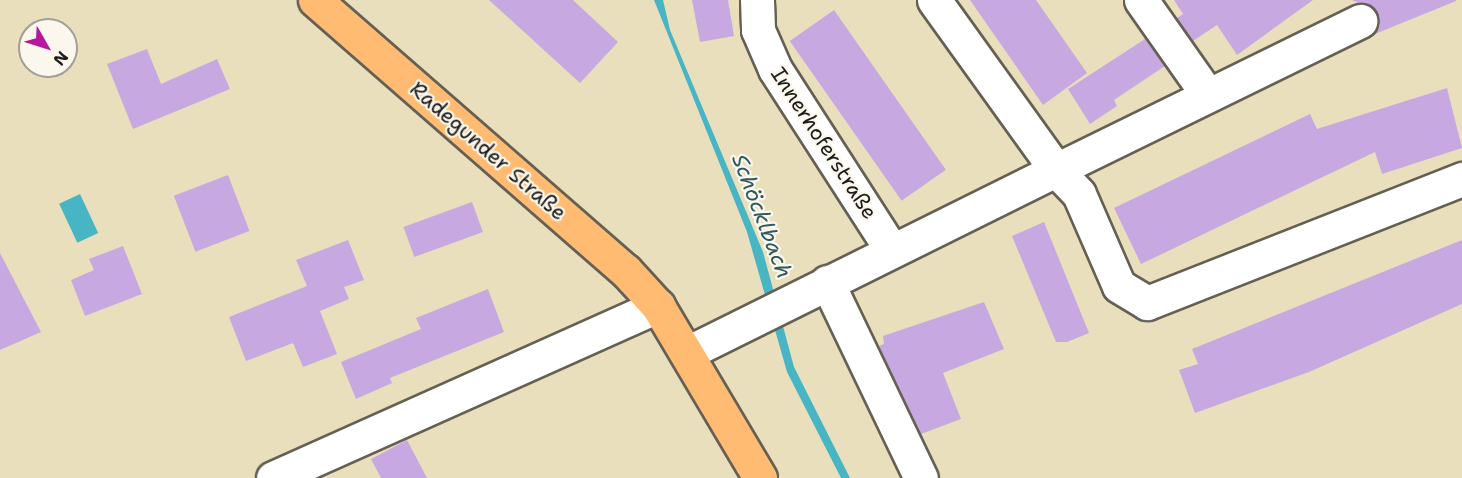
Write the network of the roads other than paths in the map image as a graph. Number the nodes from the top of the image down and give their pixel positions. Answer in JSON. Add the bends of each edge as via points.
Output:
{"nodes":[{"id":1,"x":315,"y":0,"type":"edge"},
{"id":2,"x":757,"y":0,"type":"edge"},
{"id":3,"x":934,"y":0,"type":"edge"},
{"id":4,"x":1141,"y":0,"type":"edge"},
{"id":5,"x":1360,"y":21,"type":"dead end"},
{"id":6,"x":1207,"y":94,"type":"junction"},
{"id":7,"x":1056,"y":170,"type":"junction"},
{"id":8,"x":1462,"y":179,"type":"edge"},
{"id":9,"x":891,"y":249,"type":"junction"},
{"id":10,"x":827,"y":282,"type":"junction"},
{"id":11,"x":658,"y":306,"type":"junction"},
{"id":12,"x":690,"y":352,"type":"junction"},
{"id":13,"x":273,"y":478,"type":"edge"},
{"id":14,"x":760,"y":478,"type":"edge"},
{"id":15,"x":921,"y":478,"type":"edge"}],
"edges":[{"from":1,"to":11,"type":"main road","name":"Radegunder Straße","via":[[625,270]]},
{"from":2,"to":9,"type":"street","name":"Innerhoferstraße","via":[[758,30],[775,69]]},
{"from":3,"to":7,"type":"street"},
{"from":4,"to":6,"type":"street"},
{"from":5,"to":6,"type":"street"},
{"from":6,"to":7,"type":"street"},
{"from":7,"to":8,"type":"street","via":[[1079,194],[1119,285],[1147,303]]},
{"from":7,"to":9,"type":"street"},
{"from":9,"to":10,"type":"street"},
{"from":10,"to":12,"type":"street"},
{"from":10,"to":15,"type":"street"},
{"from":11,"to":12,"type":"main road","name":"Radegunder Straße"},
{"from":11,"to":13,"type":"street"},
{"from":12,"to":14,"type":"main road","name":"Radegunder Straße"}]}
